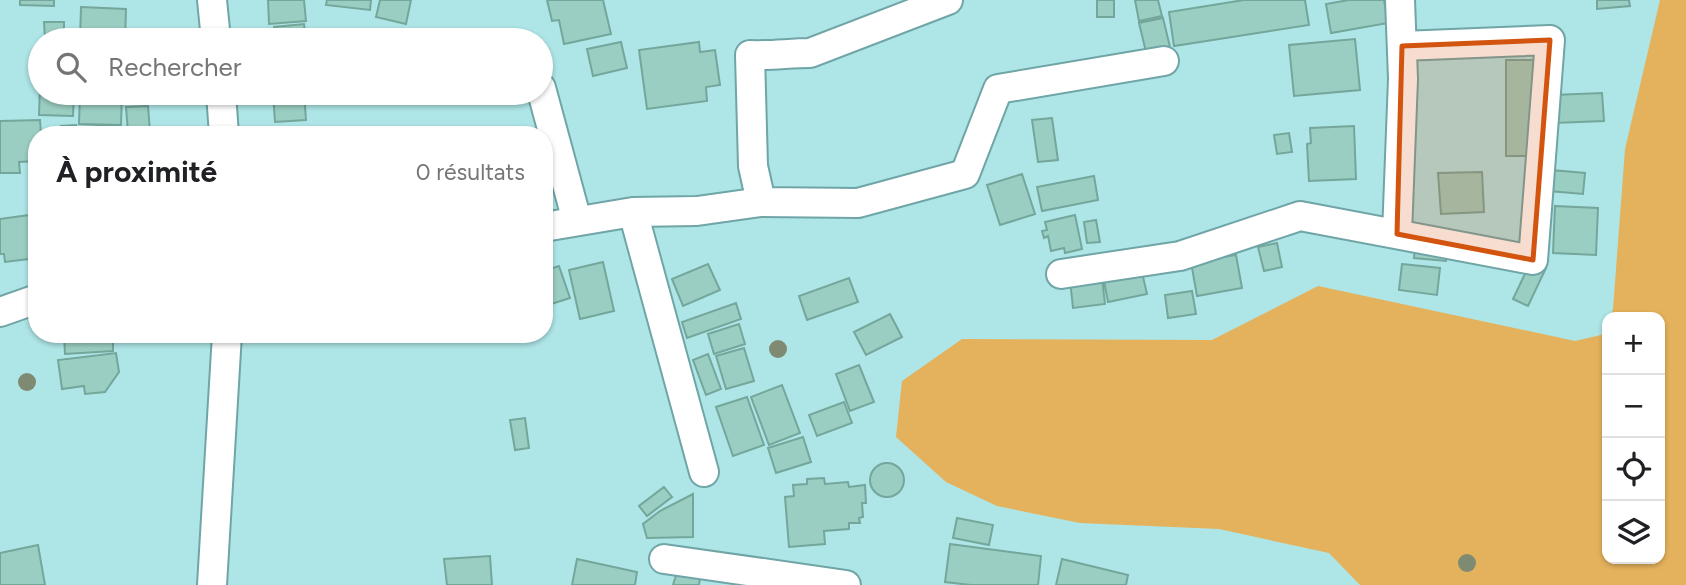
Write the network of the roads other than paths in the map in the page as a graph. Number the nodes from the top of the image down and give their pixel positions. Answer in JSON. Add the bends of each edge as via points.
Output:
{"nodes":[{"id":1,"x":212,"y":0,"type":"edge"},
{"id":2,"x":947,"y":0,"type":"edge"},
{"id":3,"x":1400,"y":0,"type":"edge"},
{"id":4,"x":215,"y":28,"type":"edge"},
{"id":5,"x":1402,"y":46,"type":"junction"},
{"id":6,"x":1164,"y":61,"type":"dead end"},
{"id":7,"x":222,"y":105,"type":"edge"},
{"id":8,"x":546,"y":105,"type":"edge"},
{"id":9,"x":223,"y":126,"type":"edge"},
{"id":10,"x":551,"y":126,"type":"edge"},
{"id":11,"x":553,"y":132,"type":"edge"},
{"id":12,"x":761,"y":202,"type":"junction"},
{"id":13,"x":633,"y":212,"type":"junction"},
{"id":14,"x":577,"y":221,"type":"junction"},
{"id":15,"x":553,"y":225,"type":"edge"},
{"id":16,"x":1396,"y":234,"type":"junction"},
{"id":17,"x":1061,"y":274,"type":"dead end"},
{"id":18,"x":28,"y":302,"type":"edge"},
{"id":19,"x":0,"y":312,"type":"edge"},
{"id":20,"x":226,"y":343,"type":"edge"},
{"id":21,"x":704,"y":472,"type":"dead end"},
{"id":22,"x":664,"y":559,"type":"dead end"},
{"id":23,"x":212,"y":585,"type":"edge"},
{"id":24,"x":846,"y":585,"type":"edge"}],
"edges":[{"from":1,"to":4,"type":"street"},
{"from":2,"to":12,"type":"street","via":[[810,53],[750,55],[753,166]]},
{"from":3,"to":5,"type":"street"},
{"from":5,"to":16,"type":"street"},
{"from":5,"to":16,"type":"street","via":[[1550,40],[1533,260]]},
{"from":6,"to":12,"type":"street","via":[[998,89],[965,174],[858,203]]},
{"from":7,"to":9,"type":"street"},
{"from":8,"to":10,"type":"street"},
{"from":11,"to":14,"type":"street"},
{"from":12,"to":13,"type":"street","via":[[697,211]]},
{"from":13,"to":14,"type":"street"},
{"from":13,"to":21,"type":"street"},
{"from":14,"to":15,"type":"street"},
{"from":16,"to":17,"type":"street","via":[[1300,216],[1180,256]]},
{"from":18,"to":19,"type":"street"},
{"from":20,"to":23,"type":"street"},
{"from":22,"to":24,"type":"street"}]}
